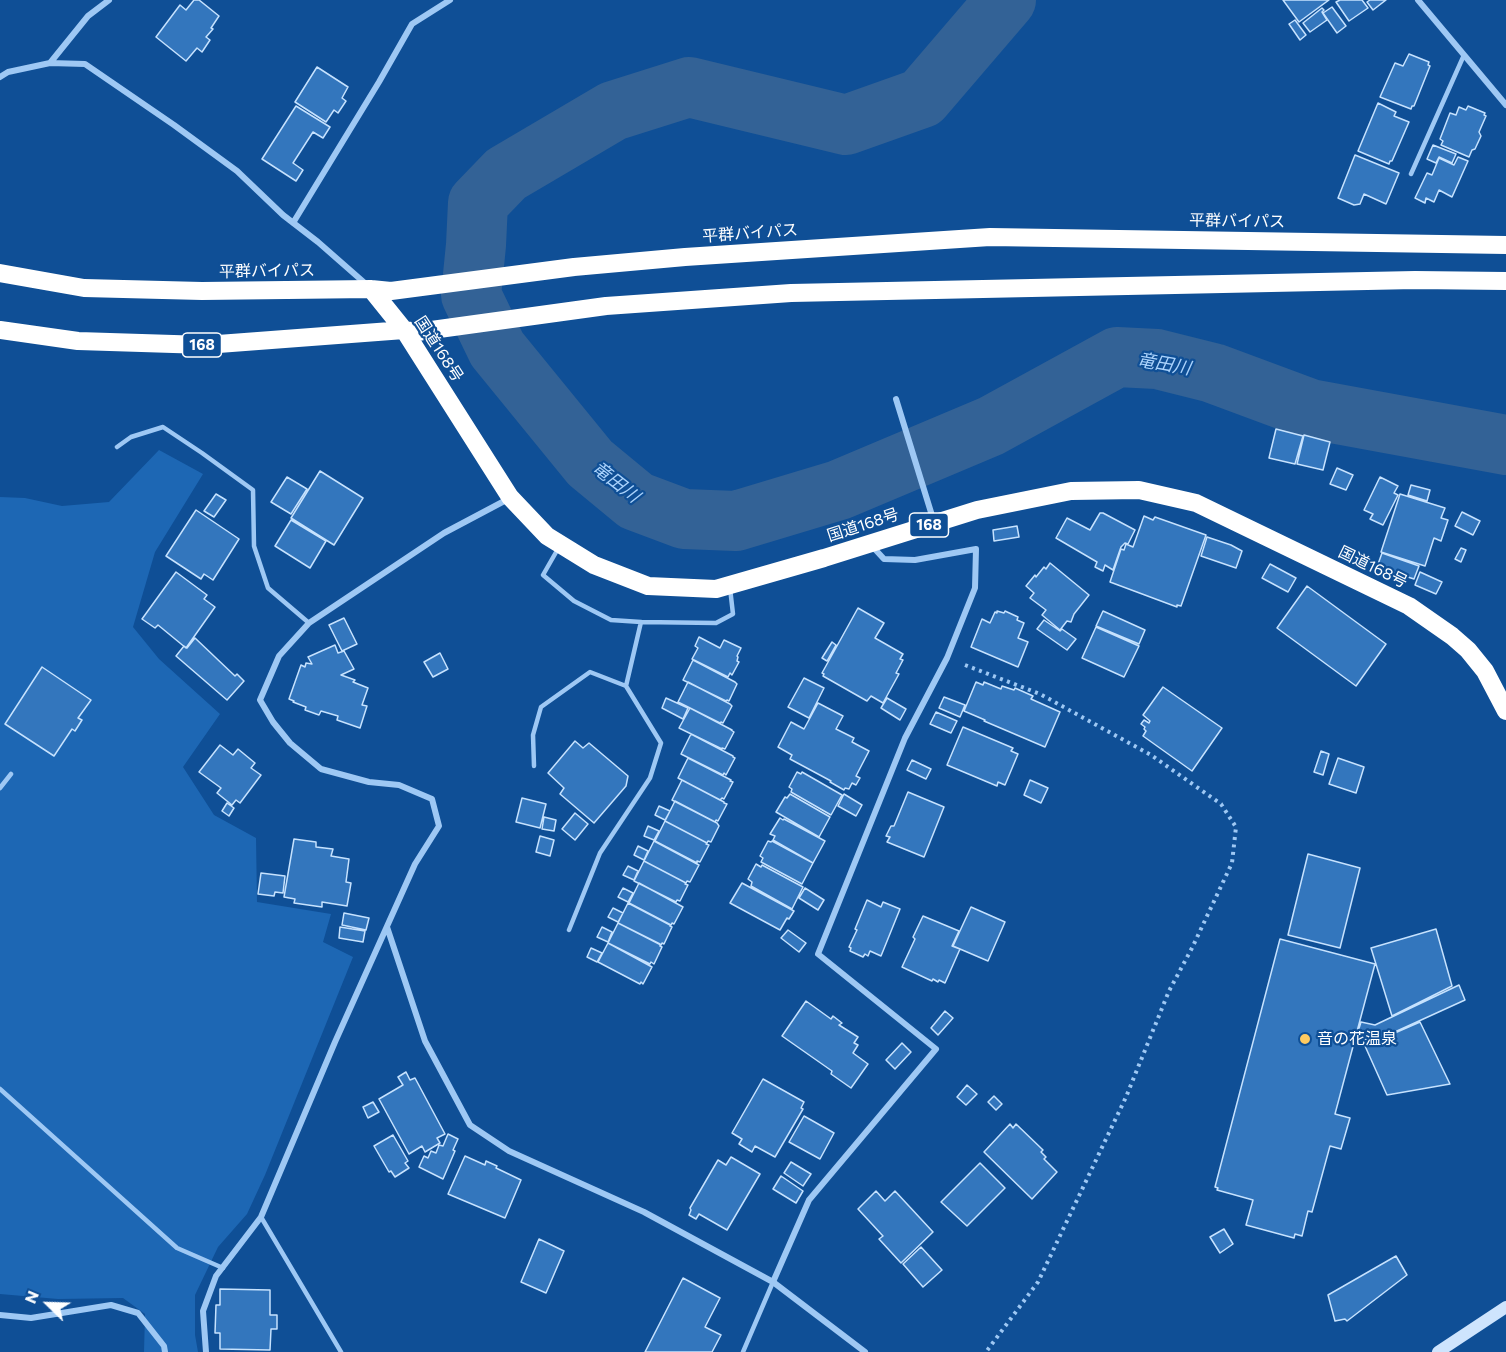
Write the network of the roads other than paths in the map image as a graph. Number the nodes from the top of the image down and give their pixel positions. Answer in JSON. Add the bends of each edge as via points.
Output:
{"nodes":[{"id":1,"x":109,"y":0,"type":"edge"},
{"id":2,"x":450,"y":0,"type":"edge"},
{"id":3,"x":1418,"y":0,"type":"edge"},
{"id":4,"x":1464,"y":55,"type":"junction"},
{"id":5,"x":50,"y":63,"type":"junction"},
{"id":6,"x":0,"y":77,"type":"edge"},
{"id":7,"x":1506,"y":105,"type":"edge"},
{"id":8,"x":1411,"y":174,"type":"dead end"},
{"id":9,"x":293,"y":223,"type":"junction"},
{"id":10,"x":1496,"y":243,"type":"edge"},
{"id":11,"x":0,"y":273,"type":"edge"},
{"id":12,"x":1506,"y":280,"type":"edge"},
{"id":13,"x":371,"y":289,"type":"junction"},
{"id":14,"x":0,"y":330,"type":"edge"},
{"id":15,"x":411,"y":331,"type":"junction"},
{"id":16,"x":896,"y":399,"type":"dead end"},
{"id":17,"x":117,"y":447,"type":"dead end"},
{"id":18,"x":510,"y":497,"type":"junction"},
{"id":19,"x":934,"y":523,"type":"junction"},
{"id":20,"x":870,"y":543,"type":"junction"},
{"id":21,"x":561,"y":545,"type":"junction"},
{"id":22,"x":729,"y":585,"type":"junction"},
{"id":23,"x":641,"y":622,"type":"junction"},
{"id":24,"x":309,"y":623,"type":"junction"},
{"id":25,"x":626,"y":686,"type":"junction"},
{"id":26,"x":1506,"y":711,"type":"edge"},
{"id":27,"x":534,"y":766,"type":"dead end"},
{"id":28,"x":11,"y":774,"type":"dead end"},
{"id":29,"x":0,"y":788,"type":"edge"},
{"id":30,"x":387,"y":927,"type":"junction"},
{"id":31,"x":569,"y":930,"type":"dead end"},
{"id":32,"x":0,"y":1089,"type":"edge"},
{"id":33,"x":261,"y":1216,"type":"junction"},
{"id":34,"x":223,"y":1268,"type":"junction"},
{"id":35,"x":772,"y":1282,"type":"junction"},
{"id":36,"x":1506,"y":1307,"type":"edge"},
{"id":37,"x":0,"y":1314,"type":"edge"},
{"id":38,"x":165,"y":1352,"type":"edge"},
{"id":39,"x":206,"y":1352,"type":"edge"},
{"id":40,"x":341,"y":1352,"type":"edge"},
{"id":41,"x":743,"y":1352,"type":"edge"},
{"id":42,"x":865,"y":1352,"type":"edge"},
{"id":43,"x":1438,"y":1352,"type":"edge"}],
"edges":[{"from":1,"to":5,"type":"street","via":[[88,16]]},
{"from":2,"to":9,"type":"street","via":[[412,24]]},
{"from":3,"to":4,"type":"street"},
{"from":4,"to":7,"type":"street"},
{"from":4,"to":8,"type":"lane"},
{"from":5,"to":6,"type":"street"},
{"from":5,"to":9,"type":"street","via":[[85,64],[237,171]]},
{"from":9,"to":13,"type":"street"},
{"from":10,"to":13,"type":"highway","name":"平群バイパス","via":[[990,237],[685,257],[391,291]]},
{"from":11,"to":13,"type":"highway","name":"平群バイパス","via":[[84,288]]},
{"from":12,"to":15,"type":"highway","number":"168","via":[[791,293],[606,306]]},
{"from":13,"to":15,"type":"highway","name":"国道168号","number":"168"},
{"from":14,"to":15,"type":"highway","number":"168","via":[[78,341],[205,345]]},
{"from":15,"to":18,"type":"highway","name":"国道168号","number":"168"},
{"from":16,"to":19,"type":"street"},
{"from":17,"to":24,"type":"lane","via":[[131,437],[163,427],[253,490],[254,546],[268,588]]},
{"from":18,"to":21,"type":"highway","name":"国道168号","number":"168","via":[[547,536]]},
{"from":18,"to":24,"type":"street","via":[[444,533]]},
{"from":19,"to":20,"type":"highway","name":"国道168号","number":"168"},
{"from":19,"to":26,"type":"highway","name":"国道168号","number":"168","via":[[1071,491],[1139,490],[1196,503],[1409,606],[1468,650],[1485,671]]},
{"from":20,"to":22,"type":"highway","name":"国道168号","number":"168"},
{"from":20,"to":35,"type":"street","via":[[884,559],[915,560],[976,549],[975,588],[947,658],[905,738],[818,954],[936,1049],[809,1200]]},
{"from":21,"to":22,"type":"highway","name":"国道168号","number":"168","via":[[594,565],[648,586],[716,589]]},
{"from":21,"to":23,"type":"lane","via":[[543,575],[574,601],[611,620]]},
{"from":22,"to":23,"type":"lane","via":[[733,614],[716,623]]},
{"from":23,"to":25,"type":"lane"},
{"from":24,"to":30,"type":"street","via":[[279,656],[260,700],[273,722],[290,743],[321,769],[369,782],[399,784],[432,799],[439,826],[415,864]]},
{"from":25,"to":27,"type":"lane","via":[[590,672],[541,708],[533,735]]},
{"from":25,"to":31,"type":"lane","via":[[661,743],[650,778],[600,853]]},
{"from":28,"to":29,"type":"lane"},
{"from":30,"to":33,"type":"street"},
{"from":30,"to":35,"type":"street","via":[[425,1041],[470,1125],[509,1151],[644,1212]]},
{"from":32,"to":34,"type":"lane","via":[[177,1248]]},
{"from":33,"to":34,"type":"street"},
{"from":33,"to":40,"type":"lane"},
{"from":34,"to":39,"type":"street","via":[[203,1311]]},
{"from":35,"to":41,"type":"lane"},
{"from":35,"to":42,"type":"street"},
{"from":36,"to":43,"type":"street"},
{"from":37,"to":38,"type":"street","via":[[31,1318],[111,1305],[138,1313]]}]}
